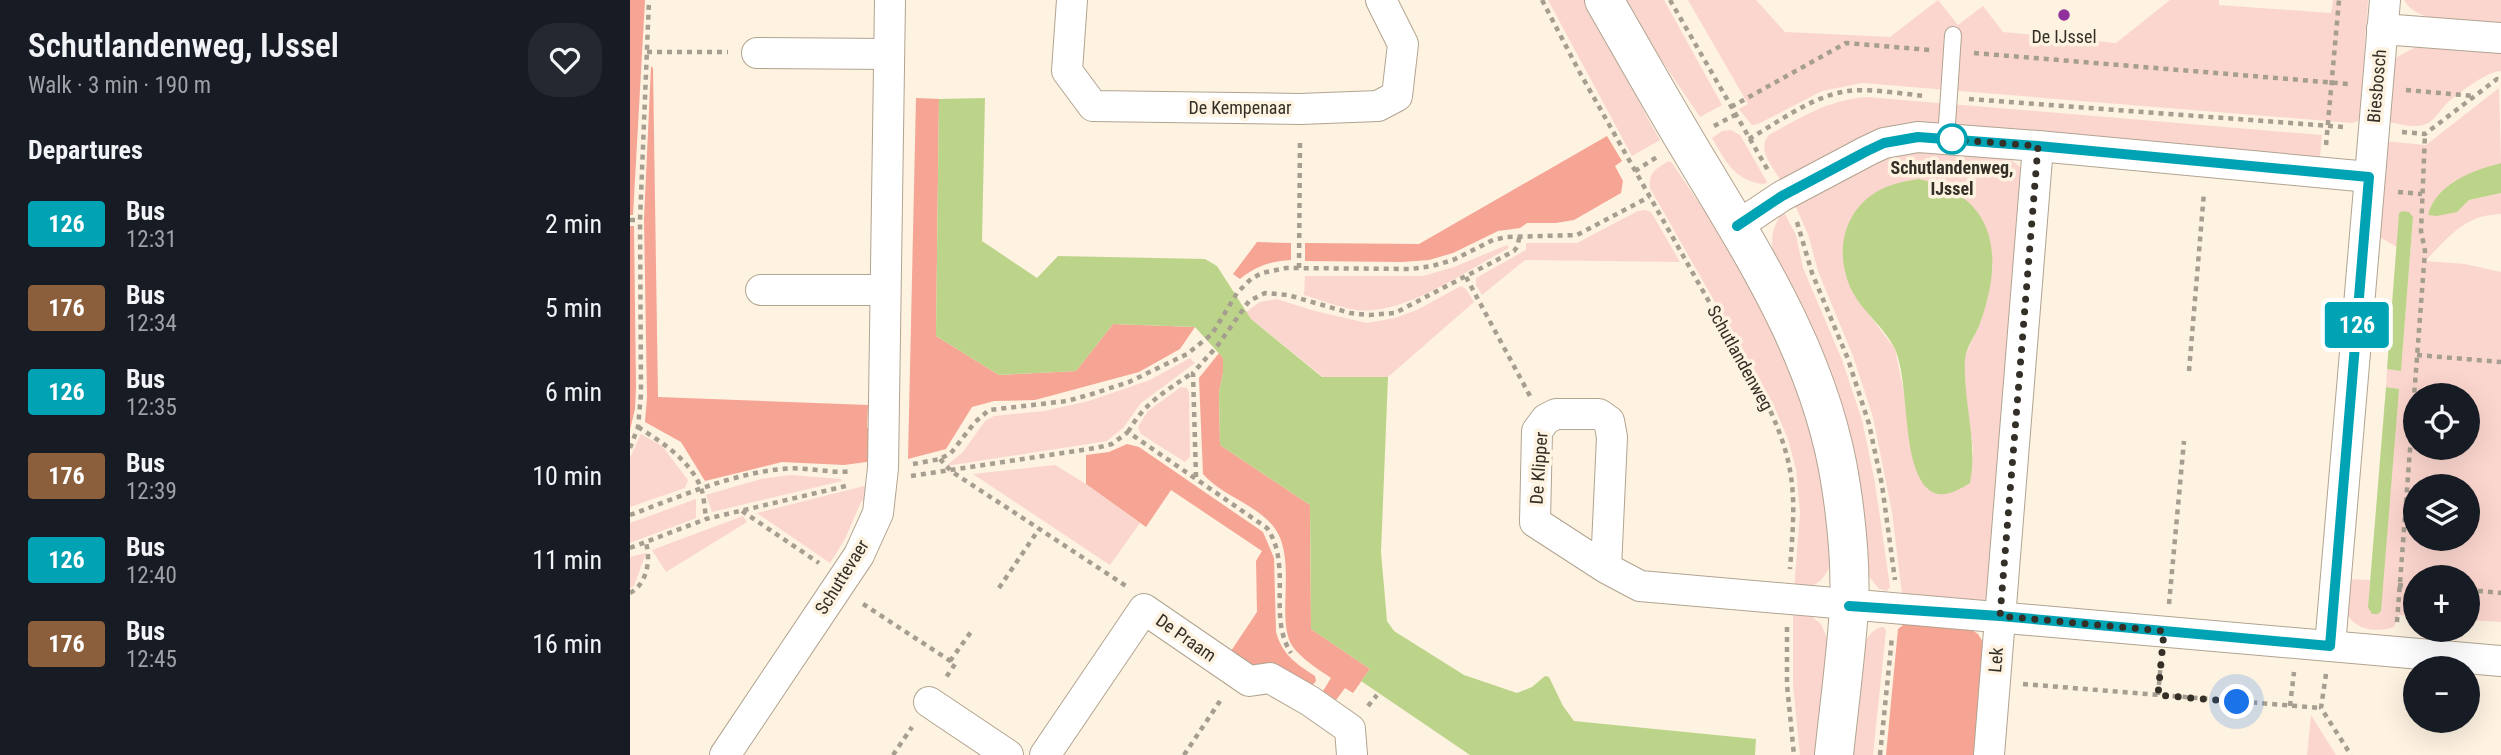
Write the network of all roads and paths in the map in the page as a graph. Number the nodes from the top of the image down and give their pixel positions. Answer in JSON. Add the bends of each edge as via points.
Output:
{"nodes":[{"id":1,"x":649,"y":0,"type":"edge"},
{"id":2,"x":890,"y":0,"type":"edge"},
{"id":3,"x":1072,"y":0,"type":"edge"},
{"id":4,"x":1381,"y":0,"type":"edge"},
{"id":5,"x":1542,"y":0,"type":"edge"},
{"id":6,"x":1604,"y":0,"type":"edge"},
{"id":7,"x":2339,"y":0,"type":"edge"},
{"id":8,"x":2383,"y":15,"type":"edge"},
{"id":9,"x":2501,"y":38,"type":"edge"},
{"id":10,"x":1953,"y":43,"type":"junction"},
{"id":11,"x":647,"y":52,"type":"junction"},
{"id":12,"x":757,"y":52,"type":"joint"},
{"id":13,"x":889,"y":54,"type":"junction"},
{"id":14,"x":2501,"y":80,"type":"edge"},
{"id":15,"x":2331,"y":83,"type":"junction"},
{"id":16,"x":2377,"y":87,"type":"junction"},
{"id":17,"x":2474,"y":96,"type":"junction"},
{"id":18,"x":1949,"y":97,"type":"junction"},
{"id":19,"x":1731,"y":107,"type":"dead end"},
{"id":20,"x":1300,"y":109,"type":"junction"},
{"id":21,"x":2328,"y":126,"type":"junction"},
{"id":22,"x":2374,"y":130,"type":"junction"},
{"id":23,"x":2425,"y":134,"type":"junction"},
{"id":24,"x":1749,"y":139,"type":"dead end"},
{"id":25,"x":1946,"y":139,"type":"junction"},
{"id":26,"x":2038,"y":146,"type":"junction"},
{"id":27,"x":2323,"y":173,"type":"junction"},
{"id":28,"x":2369,"y":177,"type":"junction"},
{"id":29,"x":2204,"y":188,"type":"dead end"},
{"id":30,"x":1649,"y":197,"type":"junction"},
{"id":31,"x":630,"y":220,"type":"edge"},
{"id":32,"x":640,"y":220,"type":"junction"},
{"id":33,"x":1737,"y":226,"type":"junction"},
{"id":34,"x":1520,"y":235,"type":"junction"},
{"id":35,"x":1299,"y":268,"type":"junction"},
{"id":36,"x":1465,"y":277,"type":"junction"},
{"id":37,"x":761,"y":290,"type":"dead end"},
{"id":38,"x":886,"y":290,"type":"junction"},
{"id":39,"x":1187,"y":354,"type":"dead end"},
{"id":40,"x":2417,"y":355,"type":"junction"},
{"id":41,"x":2501,"y":362,"type":"edge"},
{"id":42,"x":2189,"y":371,"type":"dead end"},
{"id":43,"x":1193,"y":373,"type":"junction"},
{"id":44,"x":1544,"y":421,"type":"junction"},
{"id":45,"x":638,"y":427,"type":"junction"},
{"id":46,"x":1128,"y":432,"type":"junction"},
{"id":47,"x":2184,"y":441,"type":"dead end"},
{"id":48,"x":630,"y":447,"type":"edge"},
{"id":49,"x":940,"y":459,"type":"dead end"},
{"id":50,"x":951,"y":471,"type":"junction"},
{"id":51,"x":882,"y":478,"type":"junction"},
{"id":52,"x":1196,"y":478,"type":"junction"},
{"id":53,"x":741,"y":510,"type":"junction"},
{"id":54,"x":706,"y":519,"type":"junction"},
{"id":55,"x":1039,"y":529,"type":"junction"},
{"id":56,"x":646,"y":542,"type":"junction"},
{"id":57,"x":630,"y":548,"type":"edge"},
{"id":58,"x":1606,"y":568,"type":"junction"},
{"id":59,"x":840,"y":583,"type":"junction"},
{"id":60,"x":2398,"y":585,"type":"junction"},
{"id":61,"x":2403,"y":586,"type":"edge"},
{"id":62,"x":999,"y":588,"type":"dead end"},
{"id":63,"x":2480,"y":591,"type":"edge"},
{"id":64,"x":630,"y":593,"type":"edge"},
{"id":65,"x":2501,"y":593,"type":"edge"},
{"id":66,"x":1788,"y":600,"type":"junction"},
{"id":67,"x":1849,"y":606,"type":"junction"},
{"id":68,"x":1144,"y":609,"type":"junction"},
{"id":69,"x":2000,"y":616,"type":"junction"},
{"id":70,"x":973,"y":629,"type":"dead end"},
{"id":71,"x":2164,"y":631,"type":"junction"},
{"id":72,"x":2330,"y":646,"type":"junction"},
{"id":73,"x":2393,"y":651,"type":"junction"},
{"id":74,"x":1292,"y":655,"type":"dead end"},
{"id":75,"x":2501,"y":660,"type":"edge"},
{"id":76,"x":950,"y":661,"type":"junction"},
{"id":77,"x":1238,"y":674,"type":"junction"},
{"id":78,"x":1994,"y":682,"type":"junction"},
{"id":79,"x":2158,"y":695,"type":"junction"},
{"id":80,"x":929,"y":702,"type":"junction"},
{"id":81,"x":2321,"y":708,"type":"junction"},
{"id":82,"x":728,"y":754,"type":"edge"},
{"id":83,"x":1006,"y":754,"type":"edge"},
{"id":84,"x":893,"y":755,"type":"edge"},
{"id":85,"x":1045,"y":755,"type":"edge"},
{"id":86,"x":1184,"y":755,"type":"edge"},
{"id":87,"x":1352,"y":755,"type":"edge"},
{"id":88,"x":1794,"y":755,"type":"edge"},
{"id":89,"x":1834,"y":755,"type":"edge"},
{"id":90,"x":1989,"y":755,"type":"edge"},
{"id":91,"x":2351,"y":755,"type":"edge"}],
"edges":[{"from":1,"to":11,"type":"path"},
{"from":2,"to":13,"type":"street","name":"Schuttevaer"},
{"from":3,"to":20,"type":"street","name":"De Kempenaar","via":[[1067,71],[1093,106]]},
{"from":4,"to":20,"type":"street","name":"De Kempenaar","via":[[1403,44],[1397,96],[1378,106]]},
{"from":5,"to":30,"type":"path","name":"Schutlandenweg"},
{"from":6,"to":33,"type":"street"},
{"from":7,"to":15,"type":"path"},
{"from":8,"to":9,"type":"street","name":"Biesbosch"},
{"from":8,"to":16,"type":"street","name":"Biesbosch"},
{"from":10,"to":15,"type":"path"},
{"from":10,"to":18,"type":"lane"},
{"from":10,"to":19,"type":"path","via":[[1846,43]]},
{"from":11,"to":12,"type":"path"},
{"from":11,"to":32,"type":"path"},
{"from":12,"to":13,"type":"street"},
{"from":13,"to":38,"type":"street","name":"Schuttevaer"},
{"from":14,"to":17,"type":"path"},
{"from":15,"to":16,"type":"path"},
{"from":15,"to":21,"type":"path"},
{"from":16,"to":17,"type":"path"},
{"from":16,"to":22,"type":"street","name":"Biesbosch"},
{"from":17,"to":23,"type":"path"},
{"from":18,"to":21,"type":"path"},
{"from":18,"to":24,"type":"path","via":[[1863,91],[1834,94]]},
{"from":18,"to":25,"type":"lane"},
{"from":20,"to":35,"type":"path"},
{"from":21,"to":22,"type":"path"},
{"from":21,"to":27,"type":"path"},
{"from":22,"to":23,"type":"path"},
{"from":22,"to":28,"type":"street","name":"Biesbosch"},
{"from":23,"to":40,"type":"path","via":[[2421,231],[2425,251]]},
{"from":25,"to":26,"type":"street"},
{"from":25,"to":33,"type":"street","via":[[1918,137],[1884,143],[1782,196]]},
{"from":26,"to":27,"type":"street"},
{"from":26,"to":69,"type":"street","name":"Lek"},
{"from":27,"to":28,"type":"street"},
{"from":28,"to":72,"type":"street","name":"Biesbosch"},
{"from":29,"to":42,"type":"path"},
{"from":30,"to":34,"type":"path","via":[[1577,235]]},
{"from":30,"to":66,"type":"path","name":"Schutlandenweg","via":[[1783,438],[1795,508]]},
{"from":31,"to":32,"type":"path"},
{"from":32,"to":45,"type":"path"},
{"from":33,"to":67,"type":"street","via":[[1795,332],[1821,406],[1841,485]]},
{"from":34,"to":35,"type":"path","via":[[1493,240],[1432,266]]},
{"from":34,"to":36,"type":"path","via":[[1514,251]]},
{"from":35,"to":39,"type":"path","via":[[1272,269],[1251,279],[1212,334]]},
{"from":36,"to":43,"type":"path","via":[[1395,313],[1350,313],[1265,293],[1249,301]]},
{"from":36,"to":44,"type":"path"},
{"from":37,"to":38,"type":"street"},
{"from":38,"to":51,"type":"street","name":"Schuttevaer"},
{"from":40,"to":41,"type":"path"},
{"from":40,"to":60,"type":"path"},
{"from":43,"to":46,"type":"path","via":[[1139,412]]},
{"from":43,"to":52,"type":"path"},
{"from":44,"to":58,"type":"street","name":"De Klipper","via":[[1537,431],[1535,522]]},
{"from":44,"to":58,"type":"street","name":"De Klipper","via":[[1556,414],[1599,415],[1609,421]]},
{"from":45,"to":48,"type":"path"},
{"from":45,"to":54,"type":"path","via":[[668,446],[685,464],[701,489]]},
{"from":46,"to":50,"type":"path","via":[[1112,444],[1096,448]]},
{"from":46,"to":52,"type":"path"},
{"from":47,"to":71,"type":"path"},
{"from":49,"to":50,"type":"path"},
{"from":50,"to":51,"type":"path"},
{"from":50,"to":55,"type":"path"},
{"from":51,"to":53,"type":"path"},
{"from":51,"to":59,"type":"street","name":"Schuttevaer","via":[[878,513]]},
{"from":52,"to":74,"type":"path","via":[[1259,521],[1274,539],[1280,566],[1281,625]]},
{"from":53,"to":54,"type":"path"},
{"from":53,"to":59,"type":"path"},
{"from":54,"to":56,"type":"path"},
{"from":55,"to":62,"type":"path"},
{"from":55,"to":68,"type":"path","via":[[1126,586]]},
{"from":56,"to":57,"type":"path"},
{"from":56,"to":64,"type":"path","via":[[650,561],[639,587]]},
{"from":58,"to":66,"type":"street","name":"De Klipper","via":[[1640,586]]},
{"from":59,"to":76,"type":"path"},
{"from":59,"to":82,"type":"street","name":"Schuttevaer"},
{"from":60,"to":61,"type":"path"},
{"from":60,"to":73,"type":"path"},
{"from":63,"to":65,"type":"path"},
{"from":66,"to":67,"type":"street","name":"De Klipper"},
{"from":66,"to":88,"type":"path","name":"Schutlandenweg","via":[[1787,685]]},
{"from":67,"to":69,"type":"street"},
{"from":67,"to":89,"type":"street"},
{"from":68,"to":77,"type":"street","name":"De Praam"},
{"from":68,"to":85,"type":"street","name":"De Praam"},
{"from":69,"to":71,"type":"street"},
{"from":69,"to":78,"type":"street","name":"Lek"},
{"from":70,"to":76,"type":"path"},
{"from":71,"to":72,"type":"street"},
{"from":71,"to":79,"type":"path"},
{"from":72,"to":73,"type":"street"},
{"from":72,"to":81,"type":"path"},
{"from":73,"to":75,"type":"street"},
{"from":76,"to":80,"type":"path","via":[[955,664]]},
{"from":77,"to":86,"type":"path"},
{"from":77,"to":87,"type":"street","name":"De Praam","via":[[1249,681],[1270,678],[1350,729]]},
{"from":78,"to":79,"type":"path"},
{"from":78,"to":90,"type":"street","name":"Lek"},
{"from":79,"to":81,"type":"path"},
{"from":80,"to":83,"type":"street"},
{"from":80,"to":84,"type":"path"},
{"from":81,"to":91,"type":"path"}]}
